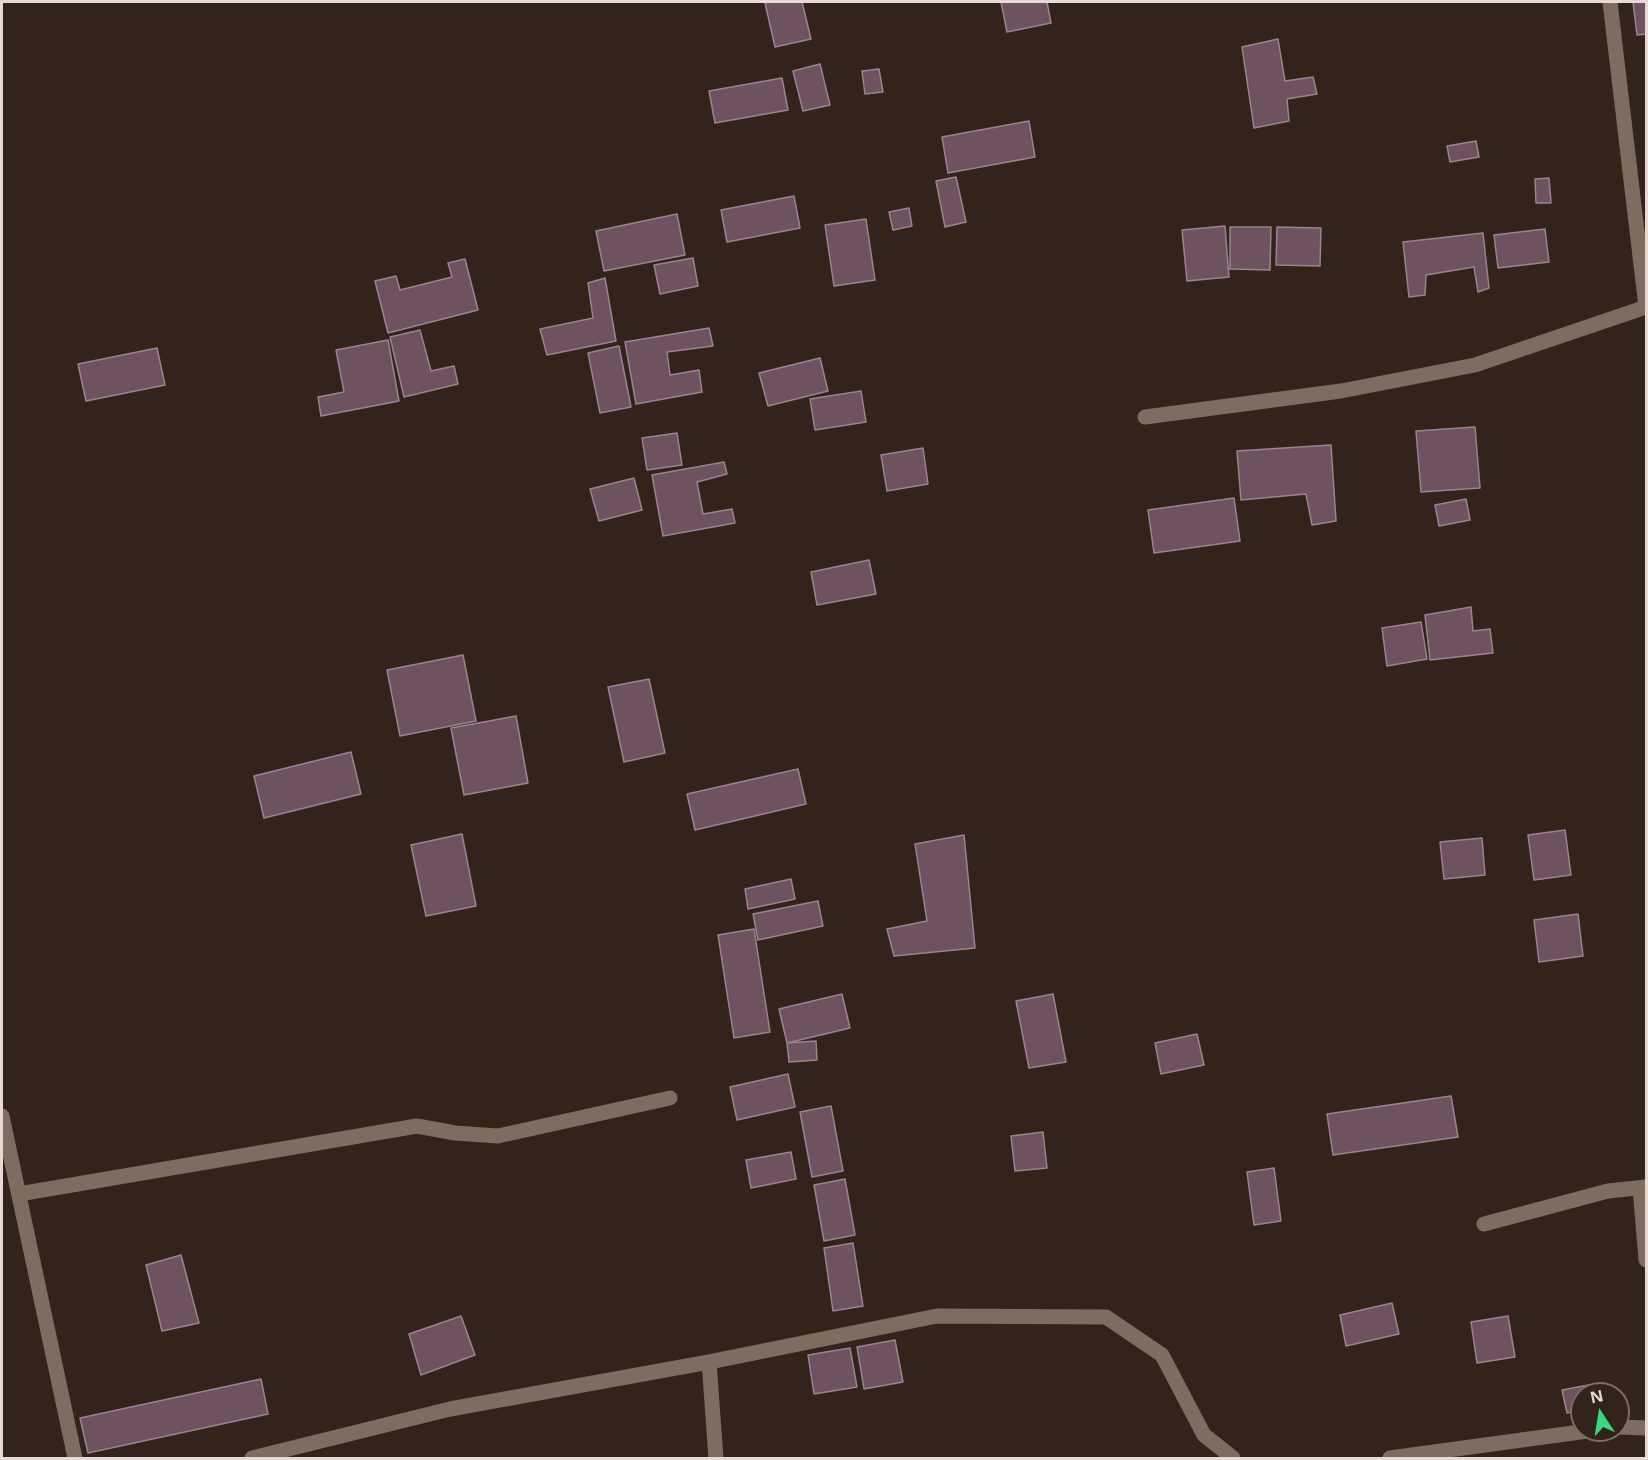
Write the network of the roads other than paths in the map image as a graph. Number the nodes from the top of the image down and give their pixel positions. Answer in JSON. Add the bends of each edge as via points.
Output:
{"nodes":[{"id":1,"x":1610,"y":2,"type":"edge"},
{"id":2,"x":1646,"y":307,"type":"edge"},
{"id":3,"x":1144,"y":417,"type":"dead end"},
{"id":4,"x":669,"y":1098,"type":"dead end"},
{"id":5,"x":2,"y":1116,"type":"edge"},
{"id":6,"x":5,"y":1149,"type":"edge"},
{"id":7,"x":1643,"y":1188,"type":"edge"},
{"id":8,"x":19,"y":1194,"type":"junction"},
{"id":9,"x":1484,"y":1224,"type":"dead end"},
{"id":10,"x":1647,"y":1260,"type":"edge"},
{"id":11,"x":709,"y":1362,"type":"junction"},
{"id":12,"x":1630,"y":1427,"type":"edge"},
{"id":13,"x":1647,"y":1428,"type":"edge"},
{"id":14,"x":1570,"y":1433,"type":"edge"},
{"id":15,"x":75,"y":1458,"type":"edge"},
{"id":16,"x":252,"y":1458,"type":"edge"},
{"id":17,"x":716,"y":1458,"type":"edge"},
{"id":18,"x":1233,"y":1458,"type":"edge"},
{"id":19,"x":1390,"y":1458,"type":"edge"}],
"edges":[{"from":1,"to":2,"type":"street"},
{"from":2,"to":3,"type":"street","via":[[1475,365],[1341,391]]},
{"from":4,"to":8,"type":"street","via":[[498,1136],[417,1126]]},
{"from":5,"to":6,"type":"street"},
{"from":6,"to":8,"type":"street"},
{"from":7,"to":9,"type":"street","via":[[1608,1191]]},
{"from":7,"to":10,"type":"street"},
{"from":8,"to":15,"type":"street"},
{"from":11,"to":16,"type":"street","via":[[450,1409]]},
{"from":11,"to":17,"type":"street"},
{"from":11,"to":18,"type":"street","via":[[936,1316],[1106,1317],[1162,1355],[1203,1435]]},
{"from":12,"to":13,"type":"street"},
{"from":14,"to":19,"type":"street"}]}
